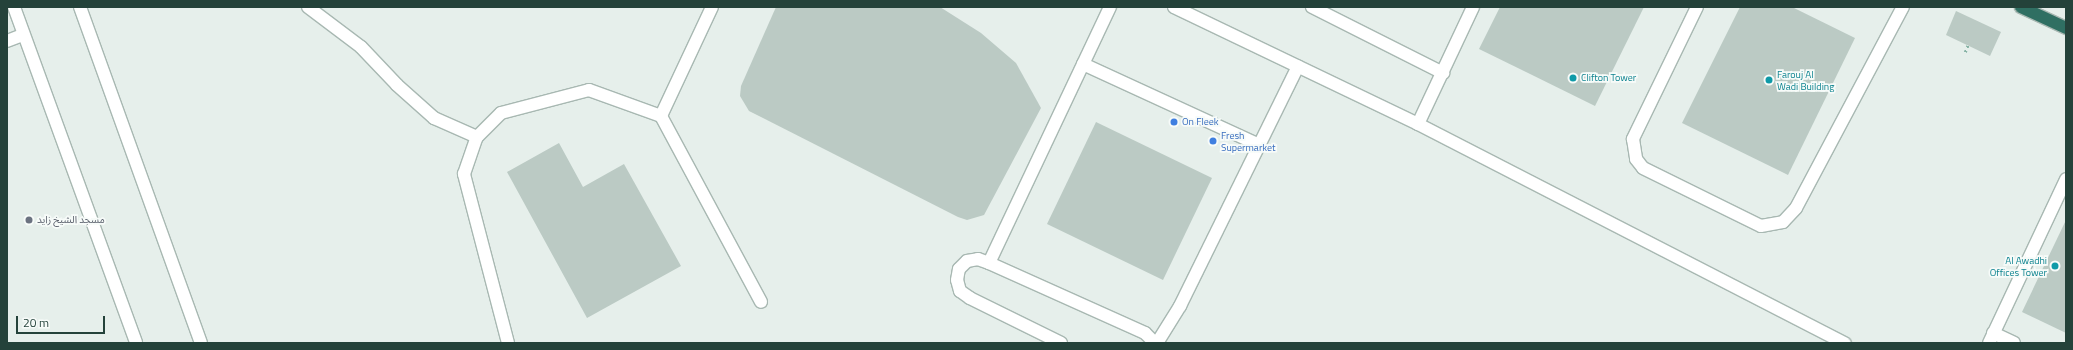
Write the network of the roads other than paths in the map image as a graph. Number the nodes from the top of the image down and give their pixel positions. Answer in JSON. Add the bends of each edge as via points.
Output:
{"nodes":[{"id":1,"x":14,"y":7,"type":"edge"},
{"id":2,"x":80,"y":7,"type":"edge"},
{"id":3,"x":308,"y":7,"type":"edge"},
{"id":4,"x":712,"y":7,"type":"edge"},
{"id":5,"x":1110,"y":7,"type":"edge"},
{"id":6,"x":1174,"y":7,"type":"edge"},
{"id":7,"x":1312,"y":7,"type":"edge"},
{"id":8,"x":1473,"y":7,"type":"edge"},
{"id":9,"x":1697,"y":7,"type":"edge"},
{"id":10,"x":2021,"y":7,"type":"edge"},
{"id":11,"x":1900,"y":8,"type":"edge"},
{"id":12,"x":2066,"y":28,"type":"edge"},
{"id":13,"x":23,"y":36,"type":"junction"},
{"id":14,"x":7,"y":41,"type":"edge"},
{"id":15,"x":1083,"y":64,"type":"junction"},
{"id":16,"x":1298,"y":66,"type":"junction"},
{"id":17,"x":1443,"y":73,"type":"junction"},
{"id":18,"x":661,"y":116,"type":"junction"},
{"id":19,"x":1418,"y":124,"type":"junction"},
{"id":20,"x":477,"y":137,"type":"junction"},
{"id":21,"x":1259,"y":145,"type":"junction"},
{"id":22,"x":2066,"y":179,"type":"edge"},
{"id":23,"x":989,"y":263,"type":"junction"},
{"id":24,"x":762,"y":302,"type":"dead end"},
{"id":25,"x":1991,"y":338,"type":"edge"},
{"id":26,"x":136,"y":343,"type":"edge"},
{"id":27,"x":201,"y":343,"type":"edge"},
{"id":28,"x":508,"y":343,"type":"edge"},
{"id":29,"x":1061,"y":343,"type":"edge"},
{"id":30,"x":1156,"y":343,"type":"edge"},
{"id":31,"x":1844,"y":343,"type":"edge"},
{"id":32,"x":2014,"y":343,"type":"edge"}],
"edges":[{"from":1,"to":13,"type":"street"},
{"from":2,"to":27,"type":"street"},
{"from":3,"to":20,"type":"street","via":[[361,47],[397,85],[434,118]]},
{"from":4,"to":18,"type":"street"},
{"from":5,"to":15,"type":"street"},
{"from":6,"to":16,"type":"street"},
{"from":7,"to":17,"type":"street"},
{"from":8,"to":17,"type":"street"},
{"from":9,"to":11,"type":"street","via":[[1632,138],[1636,158],[1644,168],[1761,226],[1783,222],[1796,208]]},
{"from":10,"to":12,"type":"highway"},
{"from":13,"to":14,"type":"street"},
{"from":13,"to":26,"type":"street"},
{"from":15,"to":21,"type":"street"},
{"from":15,"to":23,"type":"street"},
{"from":16,"to":19,"type":"street"},
{"from":16,"to":21,"type":"street"},
{"from":17,"to":19,"type":"street"},
{"from":18,"to":20,"type":"street","via":[[589,90],[501,113]]},
{"from":18,"to":24,"type":"street"},
{"from":19,"to":31,"type":"street"},
{"from":20,"to":28,"type":"street","via":[[464,174]]},
{"from":21,"to":30,"type":"street","via":[[1180,306]]},
{"from":22,"to":25,"type":"street"},
{"from":23,"to":29,"type":"street","via":[[978,259],[967,262],[959,269],[957,280],[960,291]]},
{"from":23,"to":30,"type":"street","via":[[1145,333]]},
{"from":25,"to":32,"type":"street"}]}
